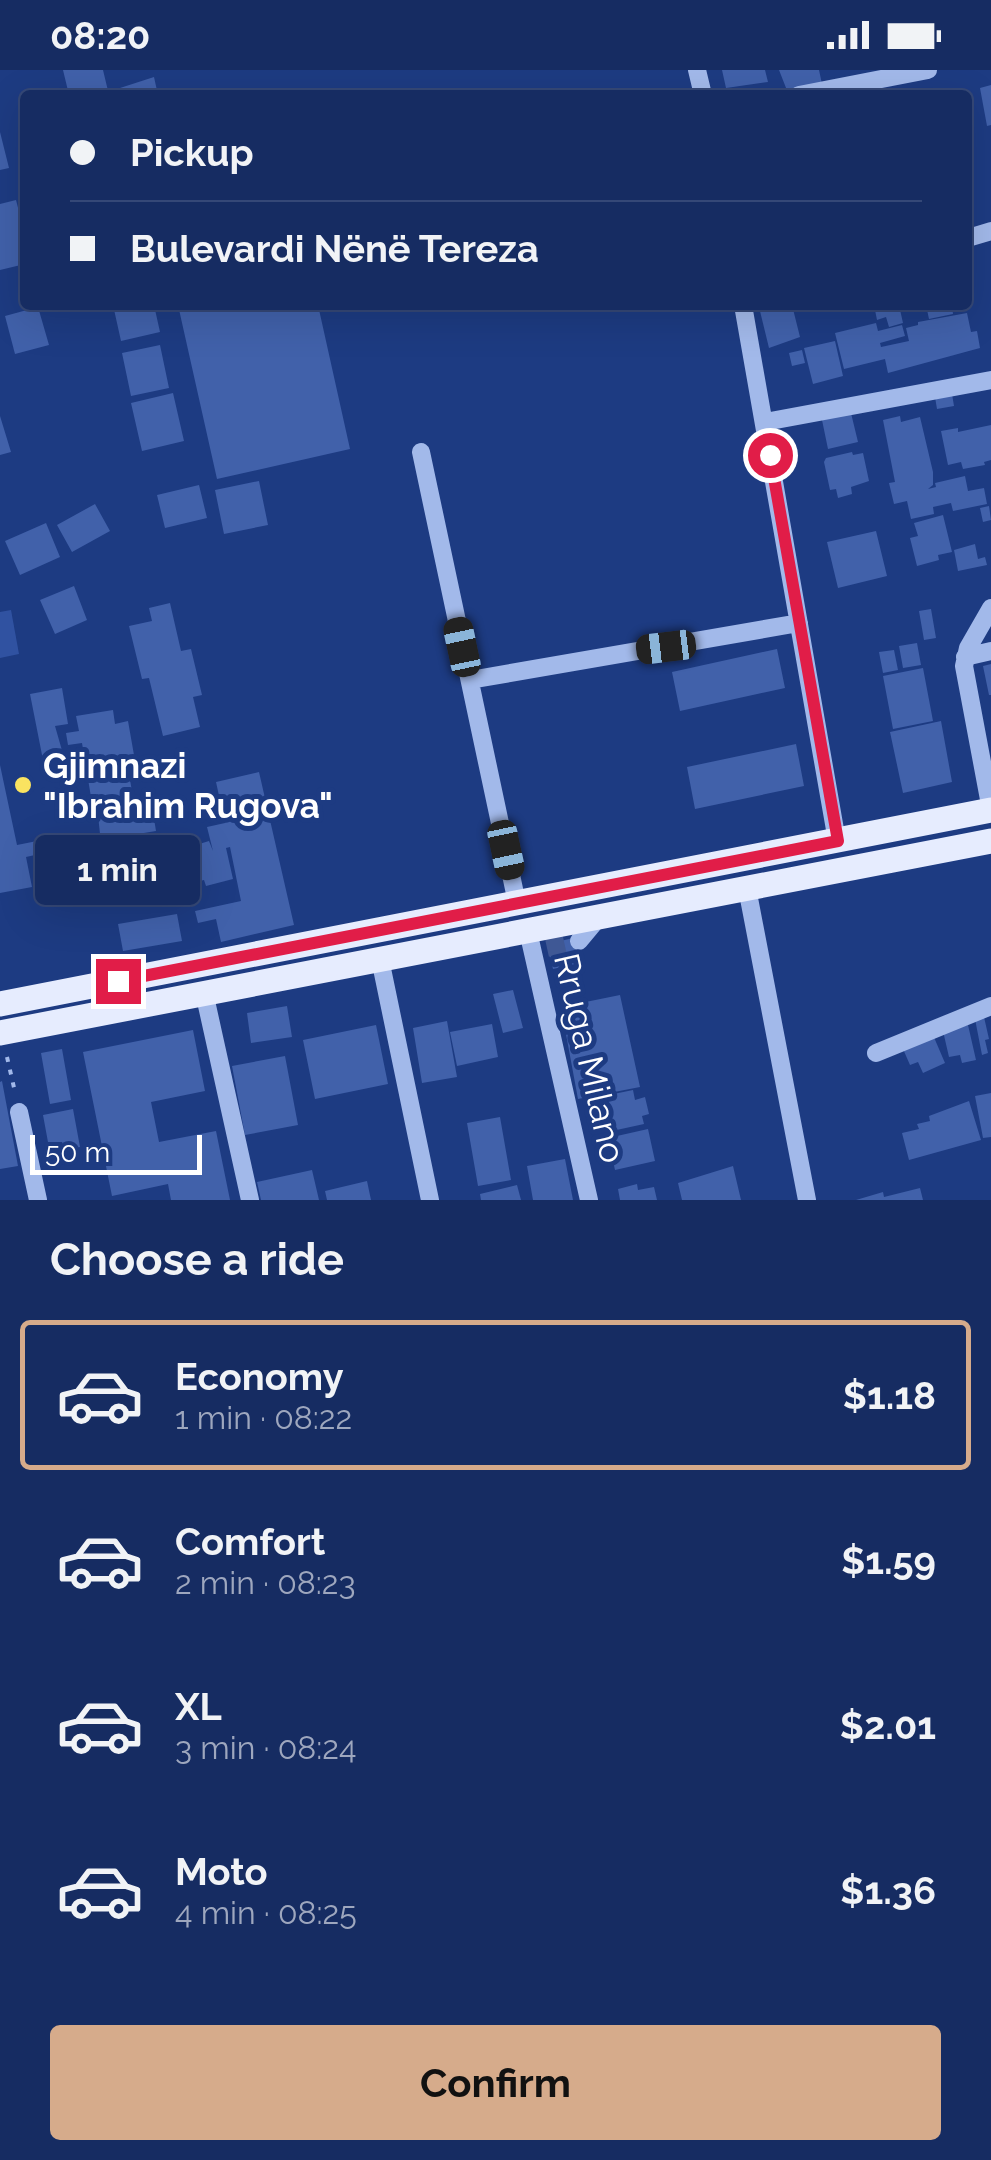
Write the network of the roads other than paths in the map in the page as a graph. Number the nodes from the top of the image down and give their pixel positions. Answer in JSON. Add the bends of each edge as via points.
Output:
{"nodes":[{"id":1,"x":928,"y":70,"type":"edge"},
{"id":2,"x":825,"y":90,"type":"edge"},
{"id":3,"x":745,"y":310,"type":"edge"},
{"id":4,"x":991,"y":380,"type":"edge"},
{"id":5,"x":765,"y":422,"type":"junction"},
{"id":6,"x":421,"y":452,"type":"dead end"},
{"id":7,"x":991,"y":608,"type":"edge"},
{"id":8,"x":799,"y":623,"type":"junction"},
{"id":9,"x":991,"y":652,"type":"edge"},
{"id":10,"x":965,"y":657,"type":"junction"},
{"id":11,"x":470,"y":680,"type":"junction"},
{"id":12,"x":991,"y":810,"type":"edge"},
{"id":13,"x":838,"y":841,"type":"junction"},
{"id":14,"x":991,"y":841,"type":"edge"},
{"id":15,"x":747,"y":888,"type":"junction"},
{"id":16,"x":517,"y":903,"type":"junction"},
{"id":17,"x":599,"y":917,"type":"junction"},
{"id":18,"x":578,"y":941,"type":"tunnel mouth"},
{"id":19,"x":536,"y":943,"type":"junction"},
{"id":20,"x":380,"y":958,"type":"junction"},
{"id":21,"x":204,"y":992,"type":"junction"},
{"id":22,"x":0,"y":1004,"type":"edge"},
{"id":23,"x":991,"y":1006,"type":"edge"},
{"id":24,"x":1,"y":1033,"type":"edge"},
{"id":25,"x":876,"y":1053,"type":"dead end"},
{"id":26,"x":20,"y":1112,"type":"road end"},
{"id":27,"x":38,"y":1200,"type":"edge"},
{"id":28,"x":250,"y":1200,"type":"edge"},
{"id":29,"x":430,"y":1200,"type":"edge"},
{"id":30,"x":589,"y":1200,"type":"edge"},
{"id":31,"x":807,"y":1200,"type":"edge"}],
"edges":[{"from":1,"to":2,"type":"street"},
{"from":3,"to":5,"type":"street"},
{"from":4,"to":5,"type":"street"},
{"from":5,"to":8,"type":"street"},
{"from":6,"to":11,"type":"street"},
{"from":7,"to":10,"type":"street"},
{"from":8,"to":11,"type":"street"},
{"from":8,"to":13,"type":"street"},
{"from":9,"to":10,"type":"street"},
{"from":10,"to":12,"type":"street"},
{"from":11,"to":16,"type":"street"},
{"from":12,"to":13,"type":"main road"},
{"from":13,"to":16,"type":"main road"},
{"from":14,"to":15,"type":"main road"},
{"from":15,"to":17,"type":"main road"},
{"from":15,"to":31,"type":"street"},
{"from":16,"to":22,"type":"main road"},
{"from":17,"to":18,"type":"street"},
{"from":17,"to":19,"type":"main road"},
{"from":19,"to":20,"type":"main road"},
{"from":19,"to":30,"type":"street","name":"Rruga Milano"},
{"from":20,"to":21,"type":"main road"},
{"from":20,"to":29,"type":"street"},
{"from":21,"to":24,"type":"main road"},
{"from":21,"to":28,"type":"street"},
{"from":23,"to":25,"type":"street"},
{"from":26,"to":27,"type":"street"}]}
